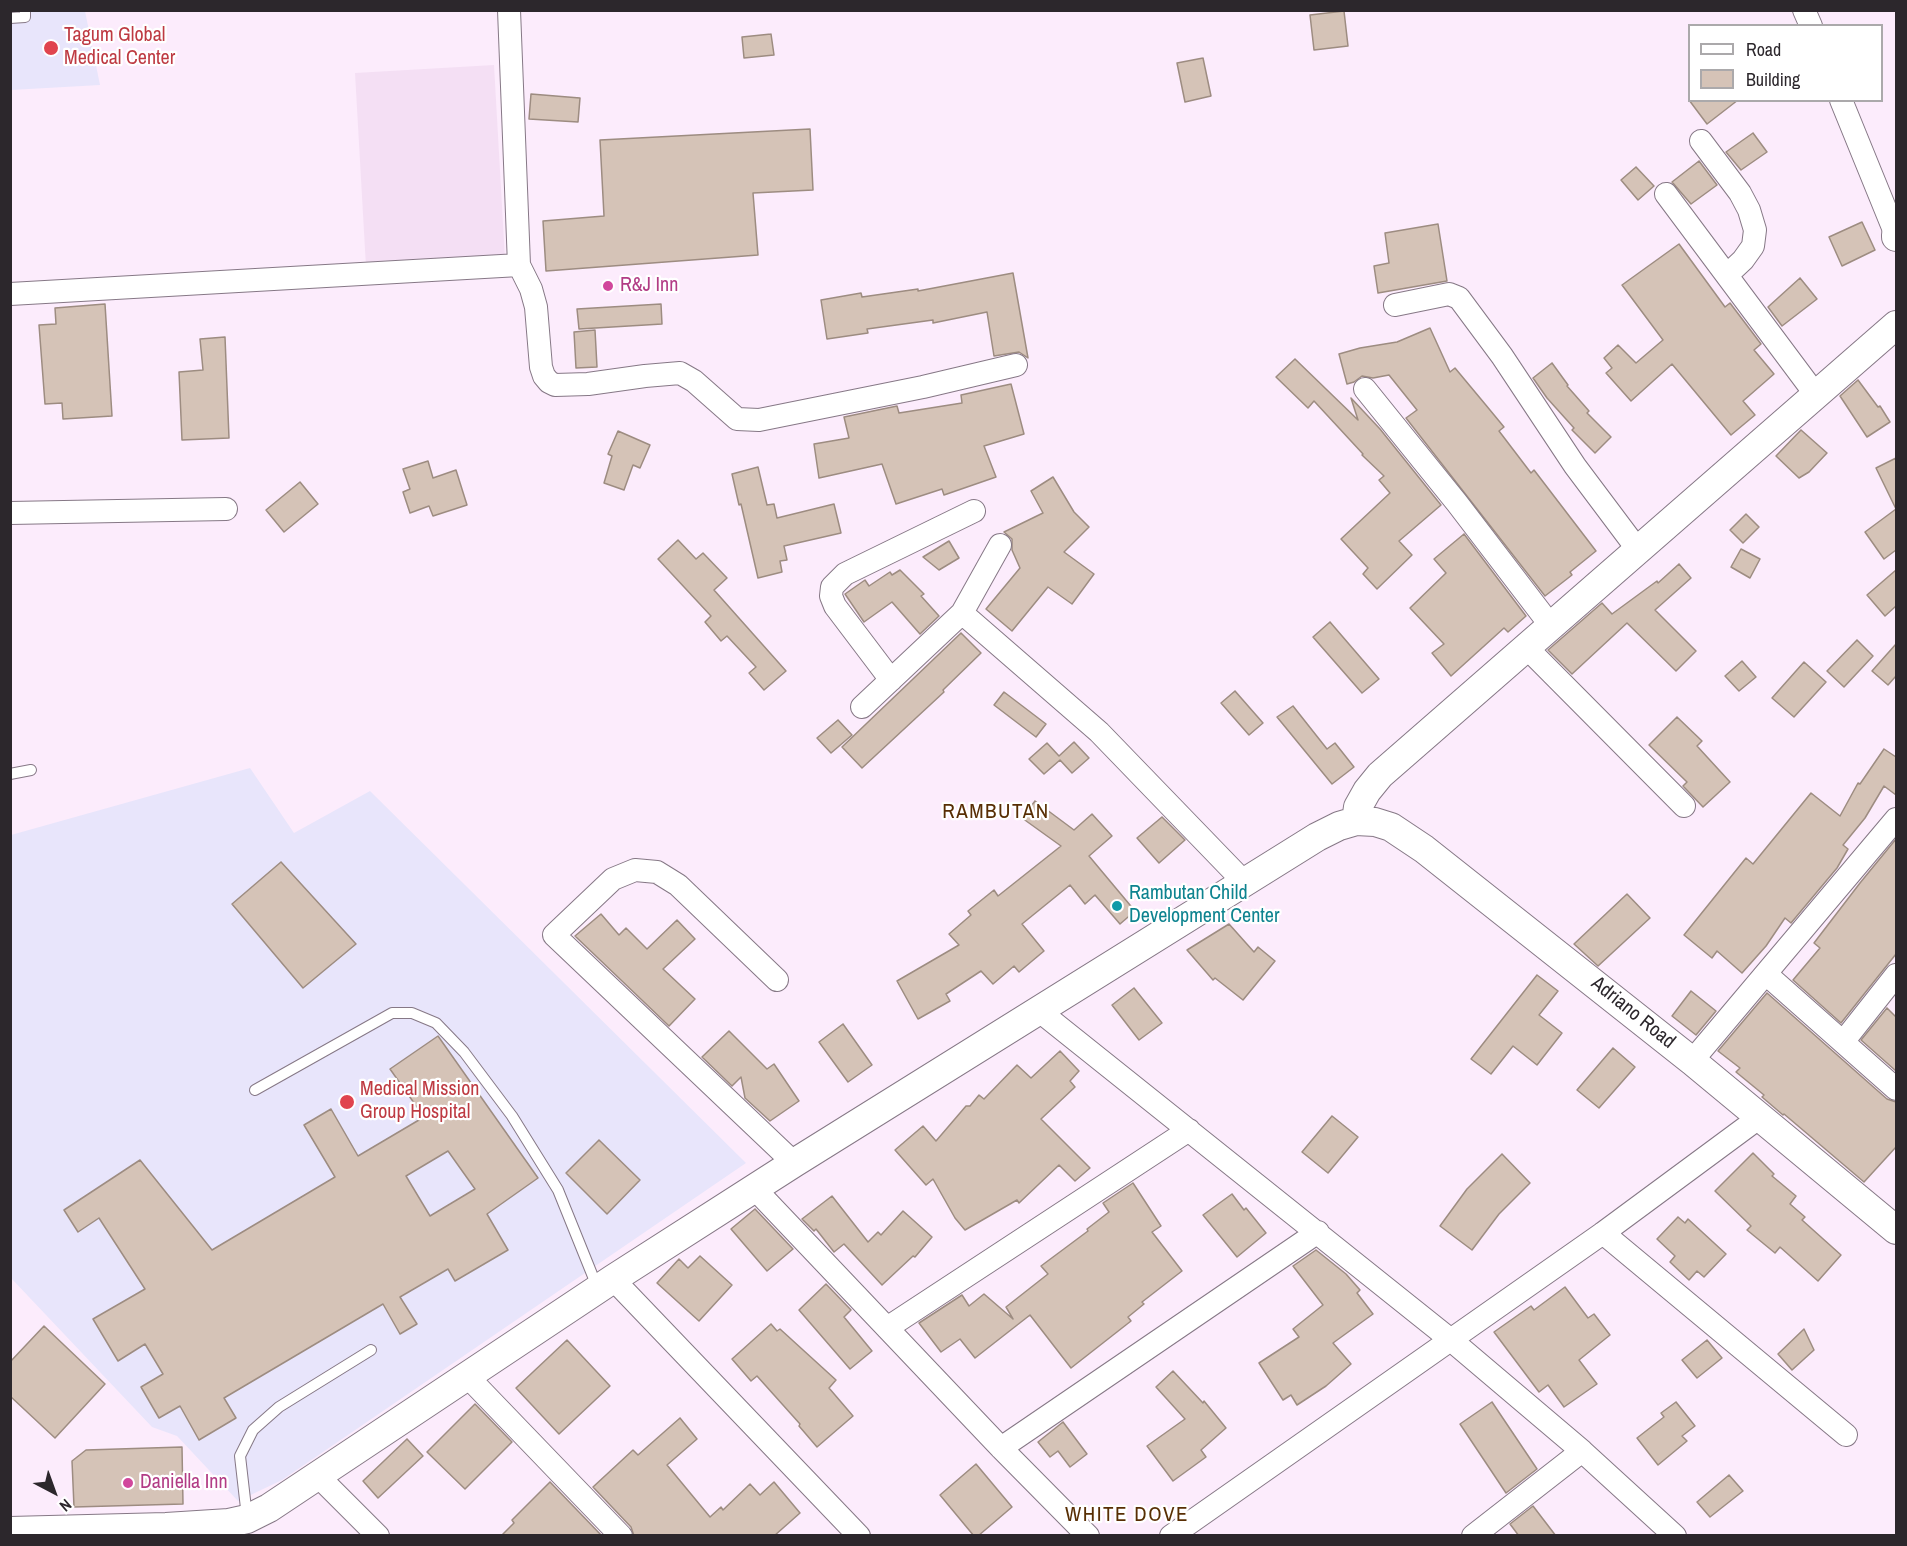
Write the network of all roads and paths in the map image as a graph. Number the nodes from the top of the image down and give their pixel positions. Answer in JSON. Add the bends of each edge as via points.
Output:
{"nodes":[{"id":1,"x":25,"y":10,"type":"edge"},
{"id":2,"x":509,"y":10,"type":"edge"},
{"id":3,"x":10,"y":18,"type":"edge"},
{"id":4,"x":1842,"y":102,"type":"edge"},
{"id":5,"x":1701,"y":141,"type":"dead end"},
{"id":6,"x":1666,"y":194,"type":"dead end"},
{"id":7,"x":1896,"y":236,"type":"edge"},
{"id":8,"x":519,"y":265,"type":"junction"},
{"id":9,"x":1727,"y":274,"type":"junction"},
{"id":10,"x":10,"y":294,"type":"edge"},
{"id":11,"x":1395,"y":305,"type":"dead end"},
{"id":12,"x":1896,"y":325,"type":"edge"},
{"id":13,"x":1016,"y":365,"type":"dead end"},
{"id":14,"x":1365,"y":389,"type":"dead end"},
{"id":15,"x":1816,"y":395,"type":"junction"},
{"id":16,"x":226,"y":508,"type":"dead end"},
{"id":17,"x":974,"y":511,"type":"dead end"},
{"id":18,"x":10,"y":513,"type":"edge"},
{"id":19,"x":1000,"y":545,"type":"dead end"},
{"id":20,"x":1638,"y":550,"type":"junction"},
{"id":21,"x":962,"y":613,"type":"junction"},
{"id":22,"x":1551,"y":626,"type":"junction"},
{"id":23,"x":1526,"y":647,"type":"junction"},
{"id":24,"x":891,"y":680,"type":"junction"},
{"id":25,"x":862,"y":707,"type":"dead end"},
{"id":26,"x":31,"y":770,"type":"dead end"},
{"id":27,"x":10,"y":774,"type":"edge"},
{"id":28,"x":1684,"y":806,"type":"dead end"},
{"id":29,"x":1896,"y":819,"type":"edge"},
{"id":30,"x":1356,"y":821,"type":"junction"},
{"id":31,"x":1244,"y":882,"type":"junction"},
{"id":32,"x":1766,"y":974,"type":"junction"},
{"id":33,"x":1896,"y":975,"type":"edge"},
{"id":34,"x":777,"y":980,"type":"dead end"},
{"id":35,"x":1038,"y":1011,"type":"junction"},
{"id":36,"x":1843,"y":1042,"type":"junction"},
{"id":37,"x":1692,"y":1060,"type":"junction"},
{"id":38,"x":255,"y":1089,"type":"dead end"},
{"id":39,"x":1896,"y":1089,"type":"edge"},
{"id":40,"x":1760,"y":1117,"type":"junction"},
{"id":41,"x":1189,"y":1130,"type":"junction"},
{"id":42,"x":794,"y":1164,"type":"junction"},
{"id":43,"x":754,"y":1189,"type":"junction"},
{"id":44,"x":1896,"y":1230,"type":"edge"},
{"id":45,"x":1318,"y":1232,"type":"junction"},
{"id":46,"x":1603,"y":1233,"type":"junction"},
{"id":47,"x":606,"y":1284,"type":"junction"},
{"id":48,"x":887,"y":1328,"type":"junction"},
{"id":49,"x":1451,"y":1340,"type":"junction"},
{"id":50,"x":371,"y":1350,"type":"dead end"},
{"id":51,"x":467,"y":1376,"type":"junction"},
{"id":52,"x":1846,"y":1435,"type":"dead end"},
{"id":53,"x":1001,"y":1448,"type":"junction"},
{"id":54,"x":1582,"y":1451,"type":"junction"},
{"id":55,"x":319,"y":1477,"type":"junction"},
{"id":56,"x":247,"y":1519,"type":"junction"},
{"id":57,"x":158,"y":1531,"type":"edge"},
{"id":58,"x":12,"y":1533,"type":"edge"},
{"id":59,"x":378,"y":1536,"type":"edge"},
{"id":60,"x":621,"y":1536,"type":"edge"},
{"id":61,"x":859,"y":1536,"type":"edge"},
{"id":62,"x":1088,"y":1536,"type":"edge"},
{"id":63,"x":1172,"y":1536,"type":"edge"},
{"id":64,"x":1473,"y":1536,"type":"edge"},
{"id":65,"x":1675,"y":1536,"type":"edge"}],
"edges":[{"from":1,"to":3,"type":"lane","via":[[25,17]]},
{"from":2,"to":8,"type":"street"},
{"from":4,"to":7,"type":"street"},
{"from":5,"to":9,"type":"street","via":[[1740,193],[1755,230],[1753,246]]},
{"from":6,"to":9,"type":"street"},
{"from":8,"to":10,"type":"street"},
{"from":8,"to":13,"type":"street","via":[[536,307],[541,367],[544,376],[555,385],[680,373],[737,419],[753,420]]},
{"from":9,"to":15,"type":"street"},
{"from":11,"to":20,"type":"street","via":[[1449,294],[1464,302],[1575,466]]},
{"from":12,"to":15,"type":"street"},
{"from":14,"to":22,"type":"street"},
{"from":15,"to":20,"type":"street"},
{"from":16,"to":18,"type":"street"},
{"from":17,"to":24,"type":"street","via":[[845,574],[832,587],[835,606]]},
{"from":19,"to":21,"type":"street"},
{"from":20,"to":22,"type":"street"},
{"from":21,"to":24,"type":"street"},
{"from":21,"to":31,"type":"street","via":[[1099,732]]},
{"from":22,"to":23,"type":"street"},
{"from":23,"to":28,"type":"street"},
{"from":23,"to":30,"type":"street","via":[[1380,775],[1362,799]]},
{"from":24,"to":25,"type":"street"},
{"from":26,"to":27,"type":"lane"},
{"from":29,"to":32,"type":"street"},
{"from":30,"to":31,"type":"street","via":[[1317,837]]},
{"from":30,"to":37,"type":"street","name":"Adriano Road","via":[[1383,825],[1407,836]]},
{"from":31,"to":35,"type":"street"},
{"from":32,"to":36,"type":"street"},
{"from":32,"to":37,"type":"street"},
{"from":33,"to":36,"type":"street"},
{"from":34,"to":42,"type":"street","via":[[678,885],[657,872],[635,870],[613,879],[554,935]]},
{"from":35,"to":41,"type":"street"},
{"from":35,"to":42,"type":"street"},
{"from":36,"to":39,"type":"street"},
{"from":37,"to":40,"type":"street","name":"Adriano Road"},
{"from":38,"to":47,"type":"lane","via":[[392,1013],[412,1013],[436,1023],[464,1052],[512,1116],[558,1190]]},
{"from":40,"to":44,"type":"street","name":"Adriano Road"},
{"from":40,"to":46,"type":"street"},
{"from":41,"to":45,"type":"street"},
{"from":41,"to":48,"type":"street"},
{"from":42,"to":43,"type":"street"},
{"from":43,"to":47,"type":"street"},
{"from":43,"to":48,"type":"street"},
{"from":45,"to":49,"type":"street"},
{"from":45,"to":53,"type":"street"},
{"from":46,"to":49,"type":"street"},
{"from":46,"to":52,"type":"street"},
{"from":47,"to":51,"type":"street"},
{"from":47,"to":61,"type":"street"},
{"from":48,"to":53,"type":"street"},
{"from":49,"to":54,"type":"street"},
{"from":49,"to":63,"type":"street"},
{"from":50,"to":56,"type":"lane","via":[[279,1407],[253,1430],[240,1456]]},
{"from":51,"to":55,"type":"street"},
{"from":51,"to":60,"type":"street"},
{"from":53,"to":62,"type":"street"},
{"from":54,"to":64,"type":"street"},
{"from":54,"to":65,"type":"street"},
{"from":55,"to":56,"type":"street"},
{"from":55,"to":59,"type":"street"},
{"from":56,"to":57,"type":"street"},
{"from":57,"to":58,"type":"street"}]}
